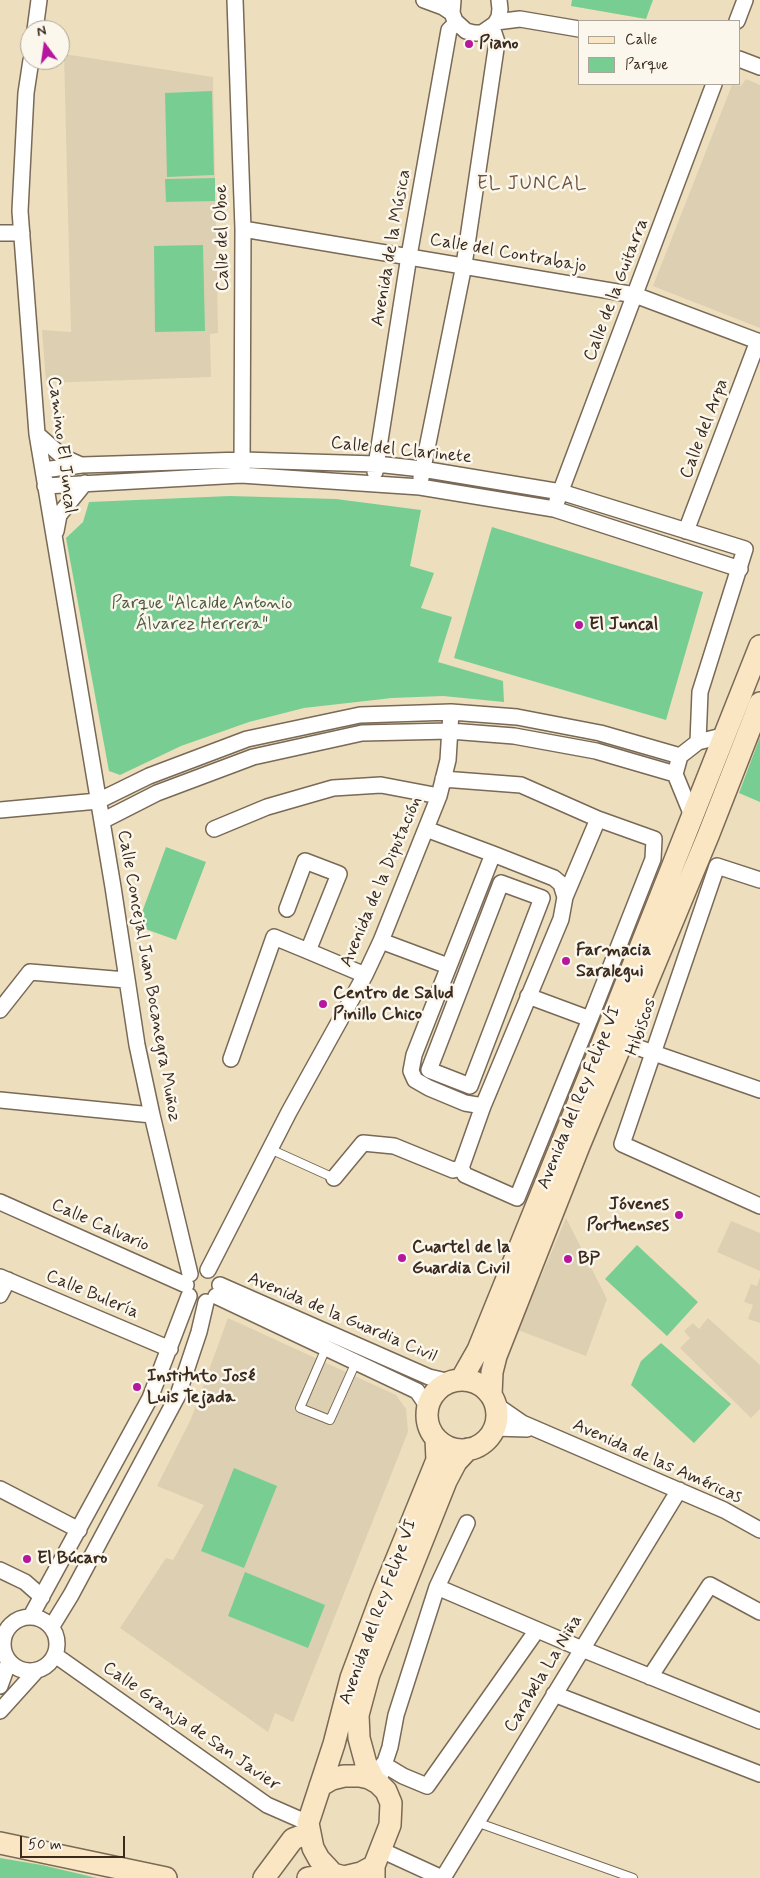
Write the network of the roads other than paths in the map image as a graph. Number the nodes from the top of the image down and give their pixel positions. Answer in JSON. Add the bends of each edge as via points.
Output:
{"nodes":[{"id":1,"x":39,"y":0,"type":"edge"},
{"id":2,"x":235,"y":0,"type":"edge"},
{"id":3,"x":424,"y":0,"type":"edge"},
{"id":4,"x":745,"y":0,"type":"edge"},
{"id":5,"x":499,"y":3,"type":"edge"},
{"id":6,"x":454,"y":12,"type":"edge"},
{"id":7,"x":520,"y":19,"type":"junction"},
{"id":8,"x":36,"y":20,"type":"edge"},
{"id":9,"x":738,"y":20,"type":"edge"},
{"id":10,"x":494,"y":24,"type":"junction"},
{"id":11,"x":578,"y":29,"type":"edge"},
{"id":12,"x":740,"y":60,"type":"edge"},
{"id":13,"x":760,"y":67,"type":"edge"},
{"id":14,"x":29,"y":70,"type":"edge"},
{"id":15,"x":714,"y":85,"type":"edge"},
{"id":16,"x":243,"y":229,"type":"junction"},
{"id":17,"x":0,"y":233,"type":"edge"},
{"id":18,"x":22,"y":233,"type":"junction"},
{"id":19,"x":409,"y":256,"type":"junction"},
{"id":20,"x":464,"y":265,"type":"junction"},
{"id":21,"x":635,"y":295,"type":"junction"},
{"id":22,"x":759,"y":341,"type":"edge"},
{"id":23,"x":37,"y":434,"type":"junction"},
{"id":24,"x":376,"y":464,"type":"junction"},
{"id":25,"x":82,"y":465,"type":"junction"},
{"id":26,"x":242,"y":467,"type":"junction"},
{"id":27,"x":422,"y":469,"type":"junction"},
{"id":28,"x":43,"y":470,"type":"junction"},
{"id":29,"x":85,"y":483,"type":"junction"},
{"id":30,"x":374,"y":483,"type":"junction"},
{"id":31,"x":45,"y":486,"type":"junction"},
{"id":32,"x":420,"y":487,"type":"junction"},
{"id":33,"x":561,"y":492,"type":"junction"},
{"id":34,"x":554,"y":509,"type":"junction"},
{"id":35,"x":686,"y":530,"type":"junction"},
{"id":36,"x":54,"y":539,"type":"junction"},
{"id":37,"x":740,"y":569,"type":"junction"},
{"id":38,"x":760,"y":646,"type":"edge"},
{"id":39,"x":760,"y":702,"type":"edge"},
{"id":40,"x":451,"y":712,"type":"junction"},
{"id":41,"x":450,"y":731,"type":"junction"},
{"id":42,"x":726,"y":735,"type":"junction"},
{"id":43,"x":698,"y":742,"type":"junction"},
{"id":44,"x":680,"y":756,"type":"junction"},
{"id":45,"x":675,"y":774,"type":"junction"},
{"id":46,"x":443,"y":779,"type":"junction"},
{"id":47,"x":439,"y":796,"type":"junction"},
{"id":48,"x":98,"y":802,"type":"junction"},
{"id":49,"x":0,"y":810,"type":"edge"},
{"id":50,"x":693,"y":818,"type":"junction"},
{"id":51,"x":598,"y":820,"type":"junction"},
{"id":52,"x":102,"y":821,"type":"junction"},
{"id":53,"x":214,"y":829,"type":"dead end"},
{"id":54,"x":426,"y":829,"type":"junction"},
{"id":55,"x":493,"y":854,"type":"junction"},
{"id":56,"x":760,"y":880,"type":"edge"},
{"id":57,"x":565,"y":897,"type":"junction"},
{"id":58,"x":287,"y":909,"type":"dead end"},
{"id":59,"x":381,"y":941,"type":"junction"},
{"id":60,"x":308,"y":950,"type":"junction"},
{"id":61,"x":448,"y":966,"type":"junction"},
{"id":62,"x":365,"y":975,"type":"junction"},
{"id":63,"x":126,"y":980,"type":"junction"},
{"id":64,"x":528,"y":996,"type":"junction"},
{"id":65,"x":0,"y":1010,"type":"edge"},
{"id":66,"x":590,"y":1019,"type":"junction"},
{"id":67,"x":622,"y":1042,"type":"junction"},
{"id":68,"x":653,"y":1054,"type":"junction"},
{"id":69,"x":231,"y":1059,"type":"dead end"},
{"id":70,"x":429,"y":1070,"type":"joint"},
{"id":71,"x":760,"y":1090,"type":"edge"},
{"id":72,"x":0,"y":1100,"type":"edge"},
{"id":73,"x":483,"y":1106,"type":"junction"},
{"id":74,"x":152,"y":1115,"type":"junction"},
{"id":75,"x":270,"y":1148,"type":"junction"},
{"id":76,"x":461,"y":1168,"type":"junction"},
{"id":77,"x":334,"y":1178,"type":"joint"},
{"id":78,"x":0,"y":1202,"type":"edge"},
{"id":79,"x":760,"y":1206,"type":"edge"},
{"id":80,"x":208,"y":1270,"type":"junction"},
{"id":81,"x":4,"y":1278,"type":"edge"},
{"id":82,"x":188,"y":1285,"type":"junction"},
{"id":83,"x":0,"y":1295,"type":"edge"},
{"id":84,"x":214,"y":1295,"type":"junction"},
{"id":85,"x":326,"y":1348,"type":"junction"},
{"id":86,"x":170,"y":1349,"type":"junction"},
{"id":87,"x":356,"y":1362,"type":"junction"},
{"id":88,"x":455,"y":1381,"type":"junction"},
{"id":89,"x":493,"y":1400,"type":"junction"},
{"id":90,"x":428,"y":1407,"type":"junction"},
{"id":91,"x":494,"y":1428,"type":"junction"},
{"id":92,"x":539,"y":1431,"type":"junction"},
{"id":93,"x":436,"y":1439,"type":"junction"},
{"id":94,"x":468,"y":1449,"type":"junction"},
{"id":95,"x":0,"y":1489,"type":"edge"},
{"id":96,"x":678,"y":1490,"type":"junction"},
{"id":97,"x":468,"y":1523,"type":"dead end"},
{"id":98,"x":78,"y":1530,"type":"junction"},
{"id":99,"x":760,"y":1530,"type":"edge"},
{"id":100,"x":0,"y":1570,"type":"edge"},
{"id":101,"x":437,"y":1587,"type":"junction"},
{"id":102,"x":42,"y":1597,"type":"junction"},
{"id":103,"x":760,"y":1612,"type":"edge"},
{"id":104,"x":31,"y":1616,"type":"junction"},
{"id":105,"x":5,"y":1626,"type":"edge"},
{"id":106,"x":52,"y":1626,"type":"junction"},
{"id":107,"x":537,"y":1630,"type":"junction"},
{"id":108,"x":582,"y":1649,"type":"junction"},
{"id":109,"x":56,"y":1655,"type":"junction"},
{"id":110,"x":9,"y":1661,"type":"junction"},
{"id":111,"x":37,"y":1670,"type":"junction"},
{"id":112,"x":650,"y":1676,"type":"junction"},
{"id":113,"x":0,"y":1686,"type":"edge"},
{"id":114,"x":554,"y":1694,"type":"junction"},
{"id":115,"x":0,"y":1712,"type":"edge"},
{"id":116,"x":760,"y":1721,"type":"edge"},
{"id":117,"x":760,"y":1774,"type":"edge"},
{"id":118,"x":378,"y":1776,"type":"junction"},
{"id":119,"x":320,"y":1786,"type":"junction"},
{"id":120,"x":476,"y":1822,"type":"junction"},
{"id":121,"x":308,"y":1828,"type":"junction"},
{"id":122,"x":0,"y":1844,"type":"edge"},
{"id":123,"x":376,"y":1865,"type":"edge"},
{"id":124,"x":269,"y":1871,"type":"edge"},
{"id":125,"x":341,"y":1876,"type":"edge"},
{"id":126,"x":166,"y":1878,"type":"edge"},
{"id":127,"x":249,"y":1878,"type":"edge"},
{"id":128,"x":308,"y":1878,"type":"edge"},
{"id":129,"x":443,"y":1878,"type":"edge"},
{"id":130,"x":633,"y":1878,"type":"edge"}],
"edges":[{"from":1,"to":8,"type":"street"},
{"from":2,"to":16,"type":"street","name":"Calle del Oboe"},
{"from":3,"to":6,"type":"street"},
{"from":4,"to":9,"type":"street"},
{"from":5,"to":7,"type":"street"},
{"from":5,"to":10,"type":"street","via":[[499,17]]},
{"from":6,"to":10,"type":"street","via":[[466,31],[482,33]]},
{"from":6,"to":19,"type":"street","name":"Avenida de la Música"},
{"from":7,"to":10,"type":"street"},
{"from":7,"to":11,"type":"street"},
{"from":10,"to":20,"type":"street","via":[[498,42]]},
{"from":12,"to":13,"type":"street"},
{"from":14,"to":18,"type":"street","name":"Camino El Juncal","via":[[20,211]]},
{"from":15,"to":21,"type":"street","name":"Calle de la Guitarra"},
{"from":16,"to":19,"type":"street","name":"Calle del Contrabajo"},
{"from":16,"to":26,"type":"street","name":"Calle del Oboe"},
{"from":17,"to":18,"type":"street"},
{"from":18,"to":23,"type":"street","name":"Camino El Juncal"},
{"from":19,"to":20,"type":"street","name":"Calle del Contrabajo"},
{"from":19,"to":24,"type":"street","name":"Avenida de la Música"},
{"from":20,"to":21,"type":"street","name":"Calle del Contrabajo"},
{"from":20,"to":27,"type":"street"},
{"from":21,"to":22,"type":"street","name":"Calle del Contrabajo"},
{"from":21,"to":33,"type":"street","name":"Calle de la Guitarra"},
{"from":22,"to":35,"type":"street","name":"Calle del Arpa"},
{"from":23,"to":25,"type":"street","via":[[63,457]]},
{"from":23,"to":28,"type":"street","name":"Camino El Juncal"},
{"from":24,"to":26,"type":"street","name":"Calle del Clarinete"},
{"from":24,"to":27,"type":"street","name":"Calle del Clarinete"},
{"from":24,"to":30,"type":"street","name":"Avenida de la Música"},
{"from":25,"to":26,"type":"street","name":"Calle del Clarinete"},
{"from":25,"to":28,"type":"street","name":"Calle del Clarinete"},
{"from":26,"to":29,"type":"street","name":"Calle del Clarinete"},
{"from":26,"to":30,"type":"street","name":"Calle del Clarinete"},
{"from":27,"to":32,"type":"street"},
{"from":27,"to":33,"type":"street","name":"Calle del Clarinete"},
{"from":28,"to":31,"type":"street","name":"Camino El Juncal"},
{"from":29,"to":31,"type":"street","name":"Calle del Clarinete"},
{"from":29,"to":36,"type":"street","via":[[58,515]]},
{"from":30,"to":32,"type":"street","name":"Calle del Clarinete"},
{"from":31,"to":36,"type":"street","name":"Camino El Juncal"},
{"from":32,"to":34,"type":"street","name":"Calle del Clarinete"},
{"from":33,"to":34,"type":"street","name":"Calle de la Guitarra"},
{"from":33,"to":35,"type":"street","name":"Calle del Clarinete"},
{"from":34,"to":37,"type":"street","name":"Calle del Clarinete"},
{"from":35,"to":37,"type":"street","name":"Calle del Clarinete","via":[[746,549]]},
{"from":36,"to":48,"type":"street","name":"Camino El Juncal"},
{"from":37,"to":43,"type":"street","via":[[700,692]]},
{"from":38,"to":42,"type":"main road","name":"Avenida del Rey Felipe VI"},
{"from":39,"to":67,"type":"main road","name":"Avenida del Rey Felipe VI"},
{"from":40,"to":41,"type":"street","name":"Avenida de la Diputación"},
{"from":40,"to":44,"type":"street","via":[[517,717],[600,732]]},
{"from":40,"to":48,"type":"street","via":[[360,715],[247,739],[149,776]]},
{"from":41,"to":45,"type":"street","via":[[514,736],[596,751]]},
{"from":41,"to":46,"type":"street","name":"Avenida de la Diputación"},
{"from":41,"to":52,"type":"street","via":[[362,733],[253,757],[157,793]]},
{"from":42,"to":43,"type":"street"},
{"from":42,"to":50,"type":"main road","name":"Avenida del Rey Felipe VI"},
{"from":43,"to":44,"type":"street"},
{"from":44,"to":45,"type":"street"},
{"from":45,"to":50,"type":"street"},
{"from":46,"to":47,"type":"street","name":"Avenida de la Diputación"},
{"from":46,"to":51,"type":"street","via":[[521,786]]},
{"from":47,"to":53,"type":"street","via":[[381,785],[333,788],[267,807]]},
{"from":47,"to":54,"type":"street","name":"Avenida de la Diputación"},
{"from":48,"to":49,"type":"street"},
{"from":48,"to":52,"type":"street","name":"Calle Concejal Juan Bocanegra Muñoz"},
{"from":50,"to":88,"type":"main road","name":"Avenida del Rey Felipe VI","via":[[478,1350]]},
{"from":51,"to":57,"type":"street"},
{"from":51,"to":66,"type":"street","via":[[654,839],[654,859]]},
{"from":52,"to":63,"type":"street","name":"Calle Concejal Juan Bocanegra Muñoz"},
{"from":54,"to":55,"type":"street"},
{"from":54,"to":59,"type":"street","name":"Avenida de la Diputación"},
{"from":55,"to":57,"type":"street","via":[[554,878],[561,884]]},
{"from":55,"to":61,"type":"street"},
{"from":56,"to":68,"type":"street","name":"Hibiscos","via":[[717,866]]},
{"from":57,"to":64,"type":"street","via":[[561,919]]},
{"from":58,"to":60,"type":"street","via":[[305,861],[339,874]]},
{"from":59,"to":61,"type":"street"},
{"from":59,"to":62,"type":"street","name":"Avenida de la Diputación"},
{"from":60,"to":62,"type":"street"},
{"from":60,"to":69,"type":"street","via":[[274,937]]},
{"from":61,"to":73,"type":"street","via":[[411,1071],[415,1080],[429,1088],[465,1103]]},
{"from":62,"to":75,"type":"street","name":"Avenida de la Diputación"},
{"from":63,"to":65,"type":"street","via":[[30,972]]},
{"from":63,"to":74,"type":"street","name":"Calle Concejal Juan Bocanegra Muñoz"},
{"from":64,"to":66,"type":"street"},
{"from":64,"to":73,"type":"street"},
{"from":66,"to":76,"type":"street","via":[[517,1198],[465,1175]]},
{"from":67,"to":68,"type":"street"},
{"from":67,"to":89,"type":"main road","name":"Avenida del Rey Felipe VI","via":[[496,1356],[492,1372]]},
{"from":68,"to":71,"type":"street"},
{"from":68,"to":79,"type":"street","name":"Hibiscos","via":[[622,1144]]},
{"from":70,"to":70,"type":"street","via":[[501,883],[542,898],[470,1086]]},
{"from":72,"to":74,"type":"street"},
{"from":73,"to":76,"type":"street"},
{"from":74,"to":82,"type":"street","name":"Calle Concejal Juan Bocanegra Muñoz"},
{"from":75,"to":77,"type":"lane"},
{"from":75,"to":80,"type":"street","name":"Avenida de la Diputación"},
{"from":76,"to":77,"type":"street","via":[[453,1170],[394,1146],[363,1143]]},
{"from":78,"to":82,"type":"street","name":"Calle Calvario"},
{"from":80,"to":82,"type":"street","via":[[198,1269]]},
{"from":80,"to":84,"type":"street","via":[[216,1276]]},
{"from":81,"to":83,"type":"street"},
{"from":81,"to":86,"type":"street","name":"Calle Bulería"},
{"from":82,"to":84,"type":"street","via":[[199,1302]]},
{"from":82,"to":86,"type":"street"},
{"from":84,"to":85,"type":"street"},
{"from":84,"to":88,"type":"street","name":"Avenida de la Guardia Civil","via":[[429,1377]]},
{"from":84,"to":106,"type":"street","via":[[178,1395]]},
{"from":85,"to":87,"type":"street"},
{"from":85,"to":87,"type":"lane","via":[[300,1408],[330,1420]]},
{"from":86,"to":98,"type":"street","via":[[150,1398]]},
{"from":87,"to":90,"type":"street","via":[[417,1391]]},
{"from":88,"to":89,"type":"main road","via":[[472,1382],[483,1387]]},
{"from":88,"to":90,"type":"main road","via":[[439,1388]]},
{"from":89,"to":91,"type":"main road","via":[[497,1417]]},
{"from":89,"to":92,"type":"street","name":"Avenida de las Américas","via":[[522,1424]]},
{"from":90,"to":93,"type":"main road","via":[[428,1424]]},
{"from":91,"to":92,"type":"street","name":"Avenida de las Américas"},
{"from":91,"to":94,"type":"main road","via":[[488,1438]]},
{"from":92,"to":96,"type":"street","name":"Avenida de las Américas"},
{"from":93,"to":94,"type":"main road","via":[[446,1446]]},
{"from":93,"to":119,"type":"main road","name":"Avenida del Rey Felipe VI","via":[[437,1460],[351,1678]]},
{"from":94,"to":118,"type":"main road","name":"Avenida del Rey Felipe VI","via":[[456,1462],[446,1481],[369,1674],[358,1715],[359,1738],[366,1764]]},
{"from":95,"to":98,"type":"street"},
{"from":96,"to":99,"type":"street","name":"Avenida de las Américas"},
{"from":96,"to":108,"type":"street","name":"Carabela La Niña"},
{"from":97,"to":101,"type":"street"},
{"from":98,"to":102,"type":"street"},
{"from":100,"to":102,"type":"street","via":[[25,1582]]},
{"from":101,"to":107,"type":"street"},
{"from":101,"to":118,"type":"street","via":[[396,1715],[390,1747]]},
{"from":102,"to":104,"type":"street"},
{"from":103,"to":112,"type":"street","via":[[710,1585]]},
{"from":104,"to":105,"type":"street"},
{"from":104,"to":106,"type":"street"},
{"from":105,"to":110,"type":"street","via":[[4,1653]]},
{"from":106,"to":109,"type":"street","via":[[58,1640]]},
{"from":107,"to":108,"type":"street"},
{"from":107,"to":118,"type":"street","via":[[427,1786],[403,1776]]},
{"from":108,"to":112,"type":"street"},
{"from":108,"to":114,"type":"street","name":"Carabela La Niña"},
{"from":109,"to":111,"type":"street"},
{"from":109,"to":121,"type":"street","name":"Calle Granja de San Javier","via":[[267,1805]]},
{"from":110,"to":111,"type":"street","via":[[26,1671]]},
{"from":110,"to":113,"type":"street"},
{"from":111,"to":115,"type":"street"},
{"from":112,"to":116,"type":"street"},
{"from":114,"to":117,"type":"street"},
{"from":114,"to":120,"type":"street","name":"Carabela La Niña"},
{"from":118,"to":119,"type":"main road","via":[[344,1776]]},
{"from":118,"to":123,"type":"main road","via":[[391,1803],[390,1825]]},
{"from":119,"to":121,"type":"main road"},
{"from":120,"to":129,"type":"street","name":"Carabela La Niña"},
{"from":120,"to":130,"type":"lane"},
{"from":121,"to":124,"type":"main road","via":[[293,1839]]},
{"from":121,"to":125,"type":"main road","via":[[318,1859]]},
{"from":122,"to":126,"type":"main road"},
{"from":123,"to":125,"type":"main road","via":[[361,1873]]},
{"from":123,"to":129,"type":"street","name":"Carabela La Niña"},
{"from":124,"to":127,"type":"main road"},
{"from":125,"to":128,"type":"main road"}]}
